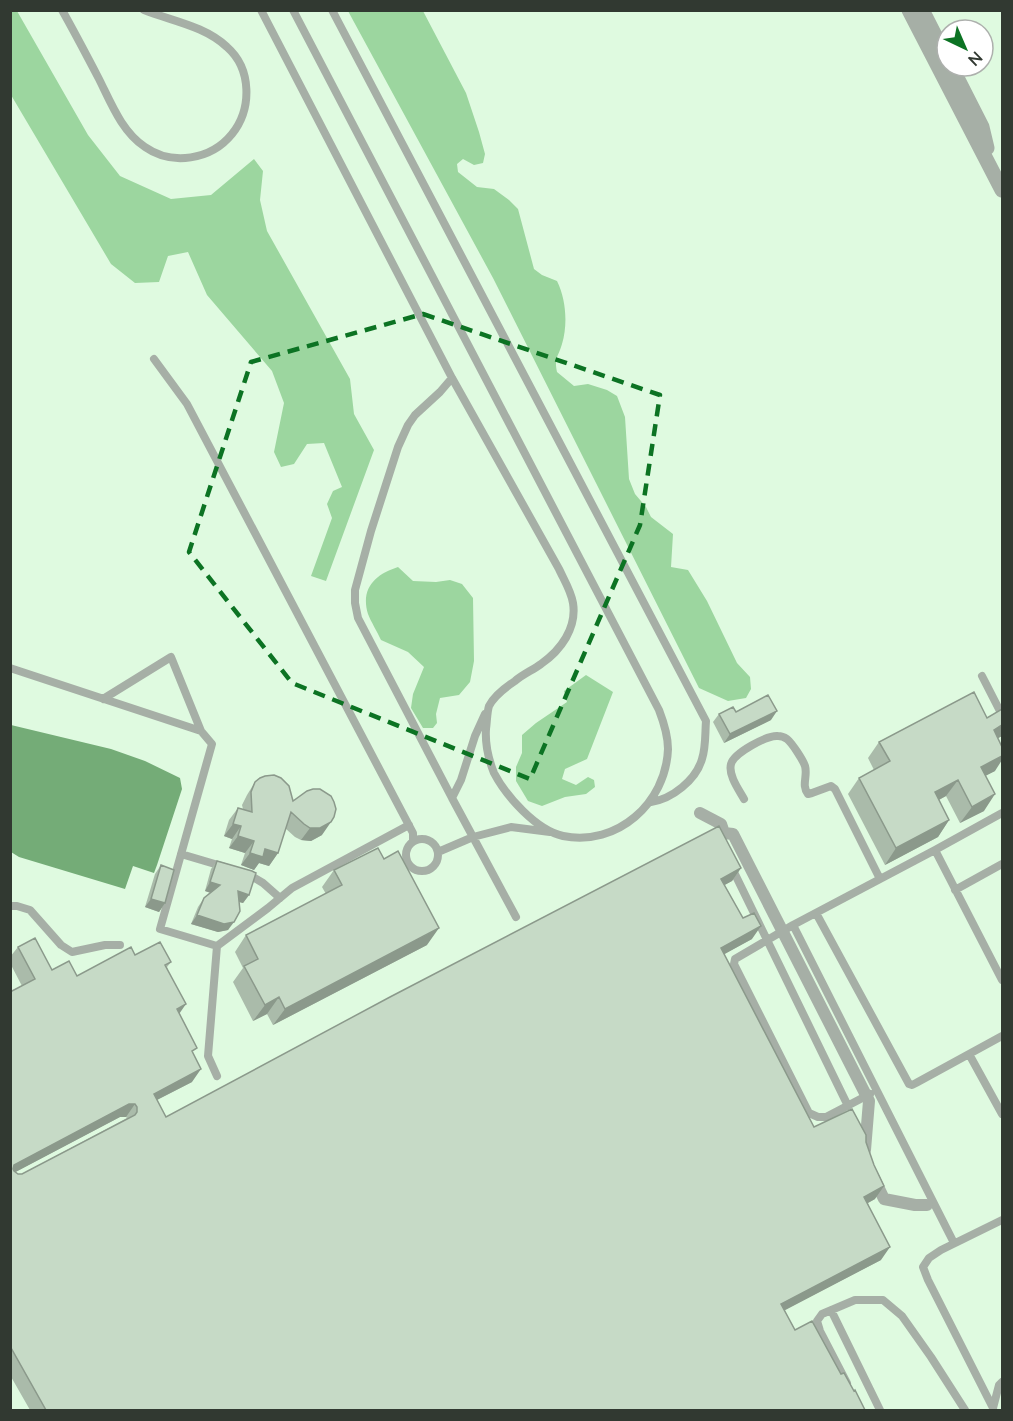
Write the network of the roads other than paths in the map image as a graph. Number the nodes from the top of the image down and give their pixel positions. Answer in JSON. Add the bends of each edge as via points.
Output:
{"nodes":[{"id":1,"x":62,"y":10,"type":"edge"},
{"id":2,"x":144,"y":10,"type":"edge"},
{"id":3,"x":261,"y":10,"type":"edge"},
{"id":4,"x":293,"y":10,"type":"edge"},
{"id":5,"x":332,"y":10,"type":"edge"},
{"id":6,"x":909,"y":10,"type":"edge"},
{"id":7,"x":922,"y":10,"type":"edge"},
{"id":8,"x":935,"y":35,"type":"edge"},
{"id":9,"x":957,"y":78,"type":"edge"},
{"id":10,"x":993,"y":171,"type":"junction"},
{"id":11,"x":1002,"y":190,"type":"edge"},
{"id":12,"x":154,"y":359,"type":"dead end"},
{"id":13,"x":452,"y":378,"type":"junction"},
{"id":14,"x":10,"y":668,"type":"edge"},
{"id":15,"x":982,"y":676,"type":"dead end"},
{"id":16,"x":104,"y":699,"type":"junction"},
{"id":17,"x":489,"y":707,"type":"junction"},
{"id":18,"x":1002,"y":715,"type":"edge"},
{"id":19,"x":201,"y":731,"type":"junction"},
{"id":20,"x":452,"y":798,"type":"junction"},
{"id":21,"x":744,"y":799,"type":"dead end"},
{"id":22,"x":651,"y":802,"type":"junction"},
{"id":23,"x":1002,"y":813,"type":"edge"},
{"id":24,"x":704,"y":816,"type":"joint"},
{"id":25,"x":409,"y":825,"type":"junction"},
{"id":26,"x":552,"y":832,"type":"junction"},
{"id":27,"x":473,"y":837,"type":"junction"},
{"id":28,"x":718,"y":838,"type":"edge"},
{"id":29,"x":413,"y":841,"type":"junction"},
{"id":30,"x":935,"y":850,"type":"junction"},
{"id":31,"x":438,"y":852,"type":"junction"},
{"id":32,"x":181,"y":854,"type":"junction"},
{"id":33,"x":728,"y":859,"type":"edge"},
{"id":34,"x":1002,"y":864,"type":"edge"},
{"id":35,"x":880,"y":879,"type":"junction"},
{"id":36,"x":956,"y":890,"type":"junction"},
{"id":37,"x":279,"y":898,"type":"junction"},
{"id":38,"x":10,"y":906,"type":"edge"},
{"id":39,"x":816,"y":913,"type":"junction"},
{"id":40,"x":516,"y":917,"type":"dead end"},
{"id":41,"x":787,"y":928,"type":"junction"},
{"id":42,"x":767,"y":940,"type":"junction"},
{"id":43,"x":120,"y":945,"type":"dead end"},
{"id":44,"x":217,"y":946,"type":"junction"},
{"id":45,"x":1002,"y":980,"type":"edge"},
{"id":46,"x":1002,"y":1036,"type":"edge"},
{"id":47,"x":969,"y":1054,"type":"junction"},
{"id":48,"x":217,"y":1076,"type":"dead end"},
{"id":49,"x":872,"y":1093,"type":"junction"},
{"id":50,"x":848,"y":1106,"type":"junction"},
{"id":51,"x":1002,"y":1114,"type":"edge"},
{"id":52,"x":927,"y":1205,"type":"dead end"},
{"id":53,"x":1002,"y":1220,"type":"edge"},
{"id":54,"x":954,"y":1243,"type":"junction"},
{"id":55,"x":831,"y":1310,"type":"junction"},
{"id":56,"x":1002,"y":1382,"type":"edge"},
{"id":57,"x":852,"y":1393,"type":"edge"},
{"id":58,"x":993,"y":1409,"type":"edge"},
{"id":59,"x":880,"y":1410,"type":"edge"},
{"id":60,"x":965,"y":1410,"type":"edge"}],
"edges":[{"from":1,"to":2,"type":"lane","via":[[122,122],[143,146],[168,158],[208,152],[232,134],[240,121],[247,90],[241,65],[216,38]]},
{"from":3,"to":13,"type":"lane"},
{"from":4,"to":22,"type":"lane","via":[[659,710],[667,731],[667,761]]},
{"from":5,"to":22,"type":"lane","via":[[706,721],[703,755],[695,773],[672,794]]},
{"from":6,"to":10,"type":"street"},
{"from":7,"to":8,"type":"street"},
{"from":9,"to":10,"type":"street","via":[[982,127]]},
{"from":10,"to":11,"type":"street"},
{"from":12,"to":25,"type":"lane","via":[[187,404]]},
{"from":13,"to":17,"type":"lane","via":[[559,569],[573,603],[573,617],[564,642],[541,664],[508,686]]},
{"from":13,"to":20,"type":"lane","via":[[408,425],[355,590],[358,618]]},
{"from":14,"to":16,"type":"lane"},
{"from":15,"to":18,"type":"lane"},
{"from":16,"to":19,"type":"lane"},
{"from":16,"to":19,"type":"lane","via":[[171,657]]},
{"from":17,"to":20,"type":"lane"},
{"from":17,"to":26,"type":"lane","via":[[485,738],[495,774],[516,803]]},
{"from":19,"to":32,"type":"lane","via":[[212,744]]},
{"from":20,"to":27,"type":"lane"},
{"from":21,"to":35,"type":"lane","via":[[731,765],[738,754],[780,735],[792,744],[805,767],[804,788],[808,794],[831,786],[835,789]]},
{"from":22,"to":26,"type":"lane","via":[[628,822],[606,832],[588,837]]},
{"from":23,"to":30,"type":"lane"},
{"from":24,"to":28,"type":"lane"},
{"from":24,"to":41,"type":"street","via":[[721,825],[724,833],[733,834]]},
{"from":25,"to":29,"type":"lane"},
{"from":25,"to":37,"type":"lane"},
{"from":26,"to":27,"type":"lane","via":[[511,827]]},
{"from":27,"to":31,"type":"lane"},
{"from":27,"to":40,"type":"lane"},
{"from":29,"to":31,"type":"lane","via":[[426,839]]},
{"from":29,"to":31,"type":"lane","via":[[405,853],[413,869],[429,869],[436,863]]},
{"from":30,"to":35,"type":"lane"},
{"from":30,"to":36,"type":"lane"},
{"from":32,"to":37,"type":"lane","via":[[249,874]]},
{"from":32,"to":44,"type":"lane","via":[[160,929]]},
{"from":33,"to":42,"type":"lane"},
{"from":34,"to":36,"type":"lane"},
{"from":35,"to":39,"type":"lane"},
{"from":36,"to":45,"type":"lane"},
{"from":37,"to":44,"type":"lane"},
{"from":38,"to":43,"type":"lane","via":[[30,910],[72,952]]},
{"from":39,"to":41,"type":"lane"},
{"from":39,"to":47,"type":"lane","via":[[909,1084]]},
{"from":41,"to":42,"type":"lane"},
{"from":41,"to":49,"type":"street"},
{"from":42,"to":50,"type":"lane"},
{"from":42,"to":50,"type":"lane","via":[[735,959],[734,964],[809,1113],[826,1118]]},
{"from":44,"to":48,"type":"lane","via":[[208,1056]]},
{"from":46,"to":47,"type":"lane"},
{"from":47,"to":51,"type":"lane"},
{"from":49,"to":50,"type":"lane"},
{"from":49,"to":52,"type":"street","via":[[865,1152],[884,1199]]},
{"from":49,"to":54,"type":"lane"},
{"from":53,"to":54,"type":"lane"},
{"from":54,"to":58,"type":"lane","via":[[929,1258],[923,1268]]},
{"from":55,"to":57,"type":"lane","via":[[817,1321]]},
{"from":55,"to":59,"type":"lane"},
{"from":55,"to":60,"type":"lane","via":[[855,1300],[883,1300],[902,1316]]},
{"from":56,"to":58,"type":"lane"}]}
